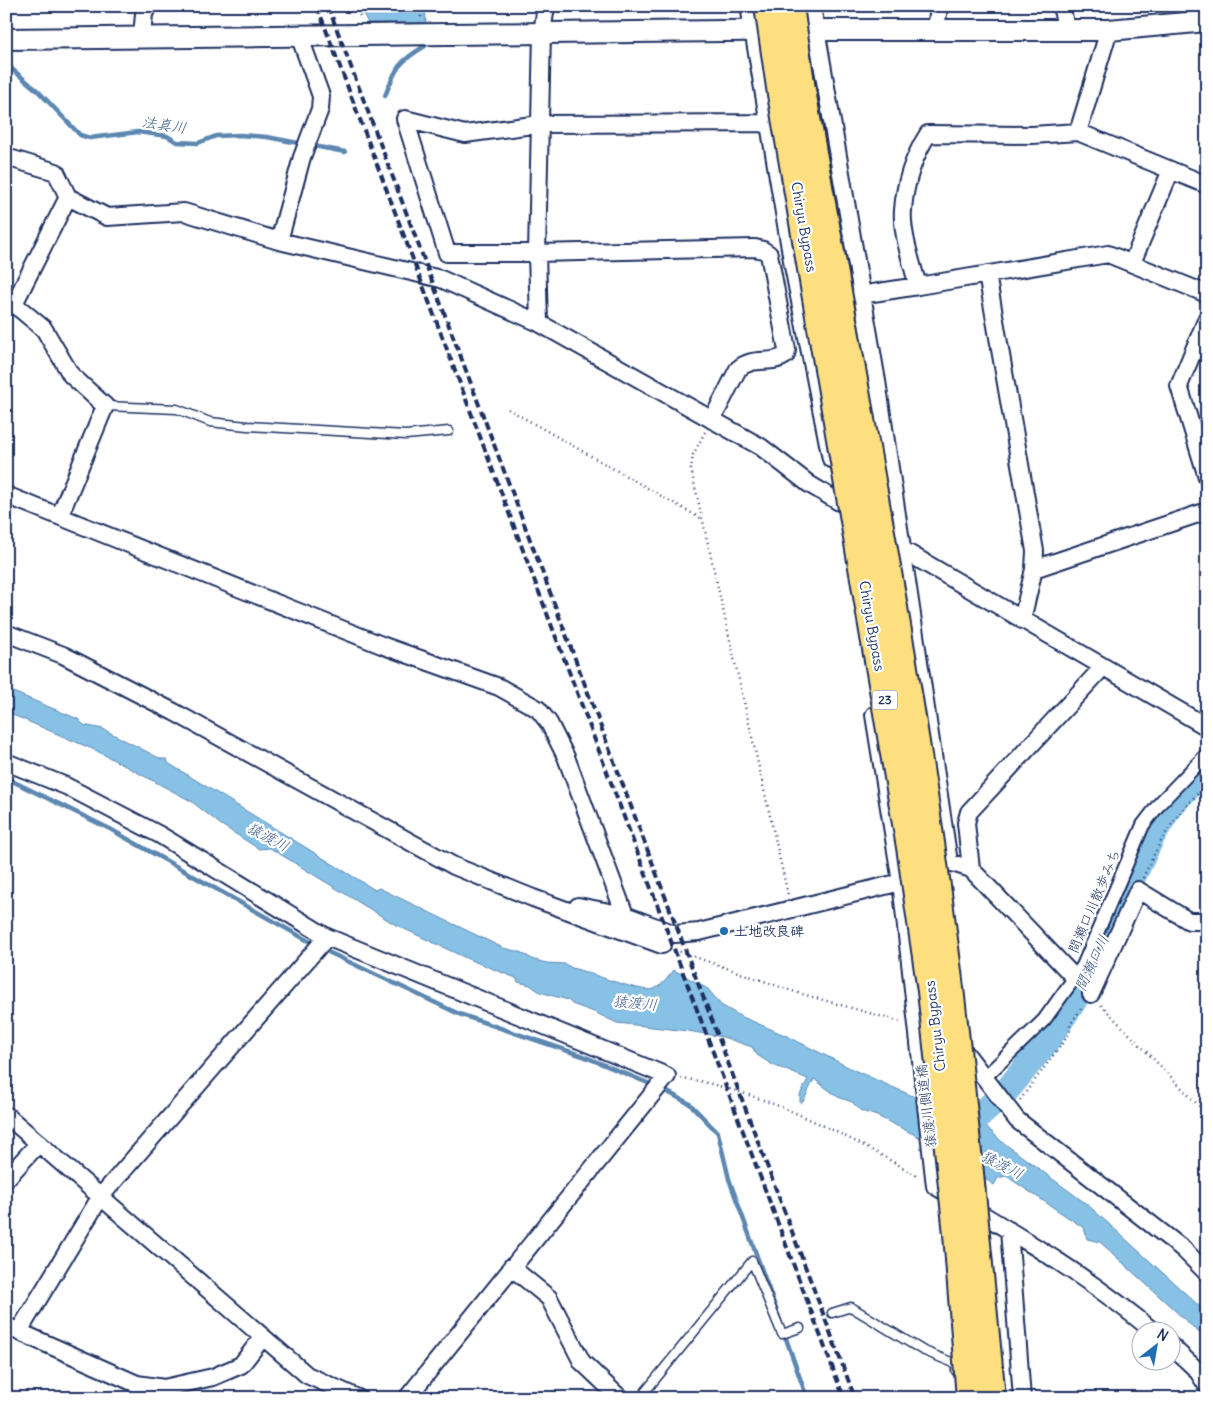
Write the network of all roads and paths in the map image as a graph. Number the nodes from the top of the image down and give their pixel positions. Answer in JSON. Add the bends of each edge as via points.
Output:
{"nodes":[{"id":1,"x":148,"y":6,"type":"edge"},
{"id":2,"x":546,"y":6,"type":"edge"},
{"id":3,"x":749,"y":6,"type":"edge"},
{"id":4,"x":768,"y":6,"type":"edge"},
{"id":5,"x":790,"y":6,"type":"edge"},
{"id":6,"x":812,"y":6,"type":"edge"},
{"id":7,"x":939,"y":6,"type":"edge"},
{"id":8,"x":1061,"y":6,"type":"edge"},
{"id":9,"x":1205,"y":6,"type":"edge"},
{"id":10,"x":1207,"y":11,"type":"edge"},
{"id":11,"x":1207,"y":21,"type":"edge"},
{"id":12,"x":816,"y":30,"type":"junction"},
{"id":13,"x":936,"y":30,"type":"junction"},
{"id":14,"x":1109,"y":30,"type":"junction"},
{"id":15,"x":752,"y":31,"type":"junction"},
{"id":16,"x":1067,"y":31,"type":"junction"},
{"id":17,"x":542,"y":33,"type":"junction"},
{"id":18,"x":299,"y":35,"type":"junction"},
{"id":19,"x":142,"y":36,"type":"junction"},
{"id":20,"x":6,"y":39,"type":"edge"},
{"id":21,"x":768,"y":123,"type":"junction"},
{"id":22,"x":540,"y":124,"type":"junction"},
{"id":23,"x":1078,"y":132,"type":"junction"},
{"id":24,"x":6,"y":157,"type":"edge"},
{"id":25,"x":1171,"y":170,"type":"junction"},
{"id":26,"x":1207,"y":185,"type":"edge"},
{"id":27,"x":68,"y":197,"type":"junction"},
{"id":28,"x":280,"y":240,"type":"junction"},
{"id":29,"x":537,"y":253,"type":"junction"},
{"id":30,"x":1132,"y":263,"type":"junction"},
{"id":31,"x":987,"y":274,"type":"junction"},
{"id":32,"x":918,"y":286,"type":"junction"},
{"id":33,"x":1207,"y":294,"type":"edge"},
{"id":34,"x":860,"y":295,"type":"junction"},
{"id":35,"x":1207,"y":318,"type":"edge"},
{"id":36,"x":539,"y":323,"type":"junction"},
{"id":37,"x":105,"y":406,"type":"junction"},
{"id":38,"x":508,"y":409,"type":"dead end"},
{"id":39,"x":712,"y":420,"type":"junction"},
{"id":40,"x":449,"y":431,"type":"dead end"},
{"id":41,"x":1207,"y":477,"type":"edge"},
{"id":42,"x":6,"y":495,"type":"edge"},
{"id":43,"x":839,"y":502,"type":"junction"},
{"id":44,"x":895,"y":506,"type":"junction"},
{"id":45,"x":1207,"y":511,"type":"edge"},
{"id":46,"x":60,"y":515,"type":"junction"},
{"id":47,"x":702,"y":518,"type":"junction"},
{"id":48,"x":847,"y":548,"type":"junction"},
{"id":49,"x":903,"y":550,"type":"junction"},
{"id":50,"x":1034,"y":569,"type":"junction"},
{"id":51,"x":1022,"y":620,"type":"junction"},
{"id":52,"x":6,"y":633,"type":"edge"},
{"id":53,"x":1103,"y":667,"type":"junction"},
{"id":54,"x":1207,"y":727,"type":"edge"},
{"id":55,"x":1207,"y":754,"type":"edge"},
{"id":56,"x":6,"y":762,"type":"edge"},
{"id":57,"x":1207,"y":785,"type":"edge"},
{"id":58,"x":949,"y":862,"type":"junction"},
{"id":59,"x":971,"y":869,"type":"junction"},
{"id":60,"x":901,"y":882,"type":"junction"},
{"id":61,"x":1138,"y":890,"type":"junction"},
{"id":62,"x":533,"y":898,"type":"junction"},
{"id":63,"x":792,"y":908,"type":"junction"},
{"id":64,"x":625,"y":915,"type":"junction"},
{"id":65,"x":1207,"y":921,"type":"edge"},
{"id":66,"x":327,"y":937,"type":"junction"},
{"id":67,"x":662,"y":945,"type":"joint"},
{"id":68,"x":1074,"y":977,"type":"junction"},
{"id":69,"x":1090,"y":994,"type":"junction"},
{"id":70,"x":917,"y":1026,"type":"junction"},
{"id":71,"x":667,"y":1076,"type":"junction"},
{"id":72,"x":984,"y":1078,"type":"junction"},
{"id":73,"x":1011,"y":1113,"type":"junction"},
{"id":74,"x":1207,"y":1114,"type":"edge"},
{"id":75,"x":6,"y":1115,"type":"edge"},
{"id":76,"x":39,"y":1143,"type":"junction"},
{"id":77,"x":6,"y":1179,"type":"edge"},
{"id":78,"x":935,"y":1186,"type":"junction"},
{"id":79,"x":101,"y":1196,"type":"junction"},
{"id":80,"x":1009,"y":1230,"type":"junction"},
{"id":81,"x":511,"y":1267,"type":"junction"},
{"id":82,"x":1207,"y":1272,"type":"edge"},
{"id":83,"x":832,"y":1313,"type":"dead end"},
{"id":84,"x":1141,"y":1322,"type":"edge"},
{"id":85,"x":800,"y":1328,"type":"dead end"},
{"id":86,"x":13,"y":1329,"type":"edge"},
{"id":87,"x":263,"y":1337,"type":"junction"},
{"id":88,"x":1180,"y":1354,"type":"edge"},
{"id":89,"x":1207,"y":1386,"type":"edge"},
{"id":90,"x":963,"y":1389,"type":"edge"},
{"id":91,"x":358,"y":1398,"type":"edge"},
{"id":92,"x":407,"y":1398,"type":"edge"},
{"id":93,"x":620,"y":1398,"type":"edge"},
{"id":94,"x":640,"y":1398,"type":"edge"},
{"id":95,"x":992,"y":1398,"type":"edge"},
{"id":96,"x":1022,"y":1398,"type":"edge"}],
"edges":[{"from":1,"to":19,"type":"street"},
{"from":2,"to":17,"type":"street"},
{"from":3,"to":15,"type":"street","name":"猿渡川側道橋"},
{"from":4,"to":90,"type":"highway","name":"Chiryu Bypass","number":"23","bridge":true,"via":[[910,847],[931,991],[957,1234]]},
{"from":5,"to":95,"type":"highway","name":"Chiryu Bypass","number":"23","bridge":true,"via":[[910,701],[932,848],[964,1104]]},
{"from":6,"to":12,"type":"street"},
{"from":7,"to":13,"type":"street"},
{"from":8,"to":16,"type":"street"},
{"from":9,"to":10,"type":"street"},
{"from":11,"to":14,"type":"street"},
{"from":12,"to":13,"type":"street"},
{"from":12,"to":15,"type":"street"},
{"from":12,"to":34,"type":"street"},
{"from":13,"to":16,"type":"street"},
{"from":14,"to":16,"type":"street"},
{"from":14,"to":23,"type":"street"},
{"from":15,"to":17,"type":"street"},
{"from":15,"to":21,"type":"street","name":"猿渡川側道橋"},
{"from":17,"to":18,"type":"street"},
{"from":17,"to":22,"type":"street"},
{"from":18,"to":19,"type":"street"},
{"from":18,"to":28,"type":"street","via":[[322,96]]},
{"from":19,"to":20,"type":"street"},
{"from":21,"to":22,"type":"street"},
{"from":21,"to":43,"type":"street","name":"猿渡川側道橋","via":[[792,266]]},
{"from":22,"to":29,"type":"street"},
{"from":22,"to":29,"type":"street","via":[[465,134],[405,119],[447,253]]},
{"from":23,"to":25,"type":"street"},
{"from":23,"to":32,"type":"street","via":[[928,134],[915,155],[902,211]]},
{"from":24,"to":27,"type":"street","via":[[56,172]]},
{"from":25,"to":26,"type":"street"},
{"from":25,"to":30,"type":"street"},
{"from":27,"to":28,"type":"street","via":[[107,217],[184,212]]},
{"from":27,"to":37,"type":"street","via":[[14,304],[44,329],[71,375]]},
{"from":28,"to":36,"type":"street","via":[[441,279]]},
{"from":29,"to":36,"type":"street"},
{"from":29,"to":39,"type":"street","via":[[755,248],[769,254],[786,355],[780,360],[753,361],[738,369]]},
{"from":30,"to":31,"type":"street","via":[[1108,254]]},
{"from":30,"to":33,"type":"street"},
{"from":31,"to":32,"type":"street"},
{"from":31,"to":50,"type":"street","via":[[1035,551]]},
{"from":32,"to":34,"type":"street"},
{"from":34,"to":44,"type":"street","via":[[877,381]]},
{"from":35,"to":41,"type":"street","via":[[1179,386]]},
{"from":36,"to":39,"type":"street"},
{"from":37,"to":40,"type":"lane","via":[[177,409],[210,422],[247,426],[406,435]]},
{"from":37,"to":46,"type":"street"},
{"from":38,"to":47,"type":"path"},
{"from":39,"to":43,"type":"street","via":[[761,447],[809,484]]},
{"from":39,"to":47,"type":"path","via":[[699,442],[691,469]]},
{"from":42,"to":46,"type":"street"},
{"from":43,"to":44,"type":"street"},
{"from":43,"to":48,"type":"street","name":"猿渡川側道橋"},
{"from":44,"to":49,"type":"street"},
{"from":45,"to":50,"type":"street"},
{"from":46,"to":64,"type":"street","via":[[384,646],[499,687],[538,709],[549,722],[566,757]]},
{"from":47,"to":63,"type":"path"},
{"from":48,"to":49,"type":"street"},
{"from":48,"to":60,"type":"street","name":"猿渡川側道橋"},
{"from":49,"to":51,"type":"street"},
{"from":49,"to":58,"type":"street"},
{"from":50,"to":51,"type":"street"},
{"from":51,"to":53,"type":"street"},
{"from":52,"to":62,"type":"street","via":[[63,655],[174,712],[454,866]]},
{"from":53,"to":54,"type":"street"},
{"from":53,"to":59,"type":"street","via":[[969,812],[966,823]]},
{"from":55,"to":68,"type":"street","name":"間瀬口川散歩みち","via":[[1160,803],[1144,825],[1083,966]]},
{"from":56,"to":66,"type":"street","via":[[66,786],[160,835]]},
{"from":57,"to":61,"type":"path","via":[[1175,817],[1158,845]]},
{"from":58,"to":59,"type":"street"},
{"from":58,"to":60,"type":"street"},
{"from":59,"to":68,"type":"street"},
{"from":60,"to":63,"type":"street"},
{"from":60,"to":70,"type":"street","name":"猿渡川側道橋"},
{"from":61,"to":65,"type":"street","via":[[1189,921]]},
{"from":61,"to":69,"type":"street"},
{"from":62,"to":64,"type":"street"},
{"from":62,"to":67,"type":"street"},
{"from":63,"to":64,"type":"street","via":[[699,932],[675,934]]},
{"from":66,"to":71,"type":"street"},
{"from":66,"to":79,"type":"street"},
{"from":67,"to":70,"type":"path","via":[[796,992]]},
{"from":68,"to":72,"type":"street","name":"間瀬口川散歩みち","via":[[1044,1020]]},
{"from":69,"to":73,"type":"path","via":[[1070,1025],[1070,1033]]},
{"from":69,"to":74,"type":"path"},
{"from":70,"to":72,"type":"street","via":[[964,1051]]},
{"from":70,"to":78,"type":"street","name":"猿渡川側道橋"},
{"from":71,"to":78,"type":"path","via":[[704,1082],[799,1115]]},
{"from":71,"to":81,"type":"street"},
{"from":72,"to":73,"type":"street"},
{"from":73,"to":82,"type":"street","via":[[1183,1249]]},
{"from":75,"to":76,"type":"street"},
{"from":76,"to":77,"type":"street"},
{"from":76,"to":79,"type":"street"},
{"from":78,"to":80,"type":"street"},
{"from":79,"to":86,"type":"street"},
{"from":79,"to":87,"type":"street"},
{"from":80,"to":84,"type":"street"},
{"from":80,"to":96,"type":"street"},
{"from":81,"to":92,"type":"street"},
{"from":81,"to":93,"type":"street","via":[[549,1298],[582,1362]]},
{"from":83,"to":90,"type":"lane","via":[[851,1307],[922,1350],[956,1364]]},
{"from":85,"to":94,"type":"lane","via":[[782,1334],[752,1261]]},
{"from":86,"to":87,"type":"street","via":[[137,1384],[164,1388],[213,1376],[241,1364]]},
{"from":87,"to":91,"type":"street","via":[[307,1374]]},
{"from":88,"to":89,"type":"street","via":[[1197,1370]]}]}
